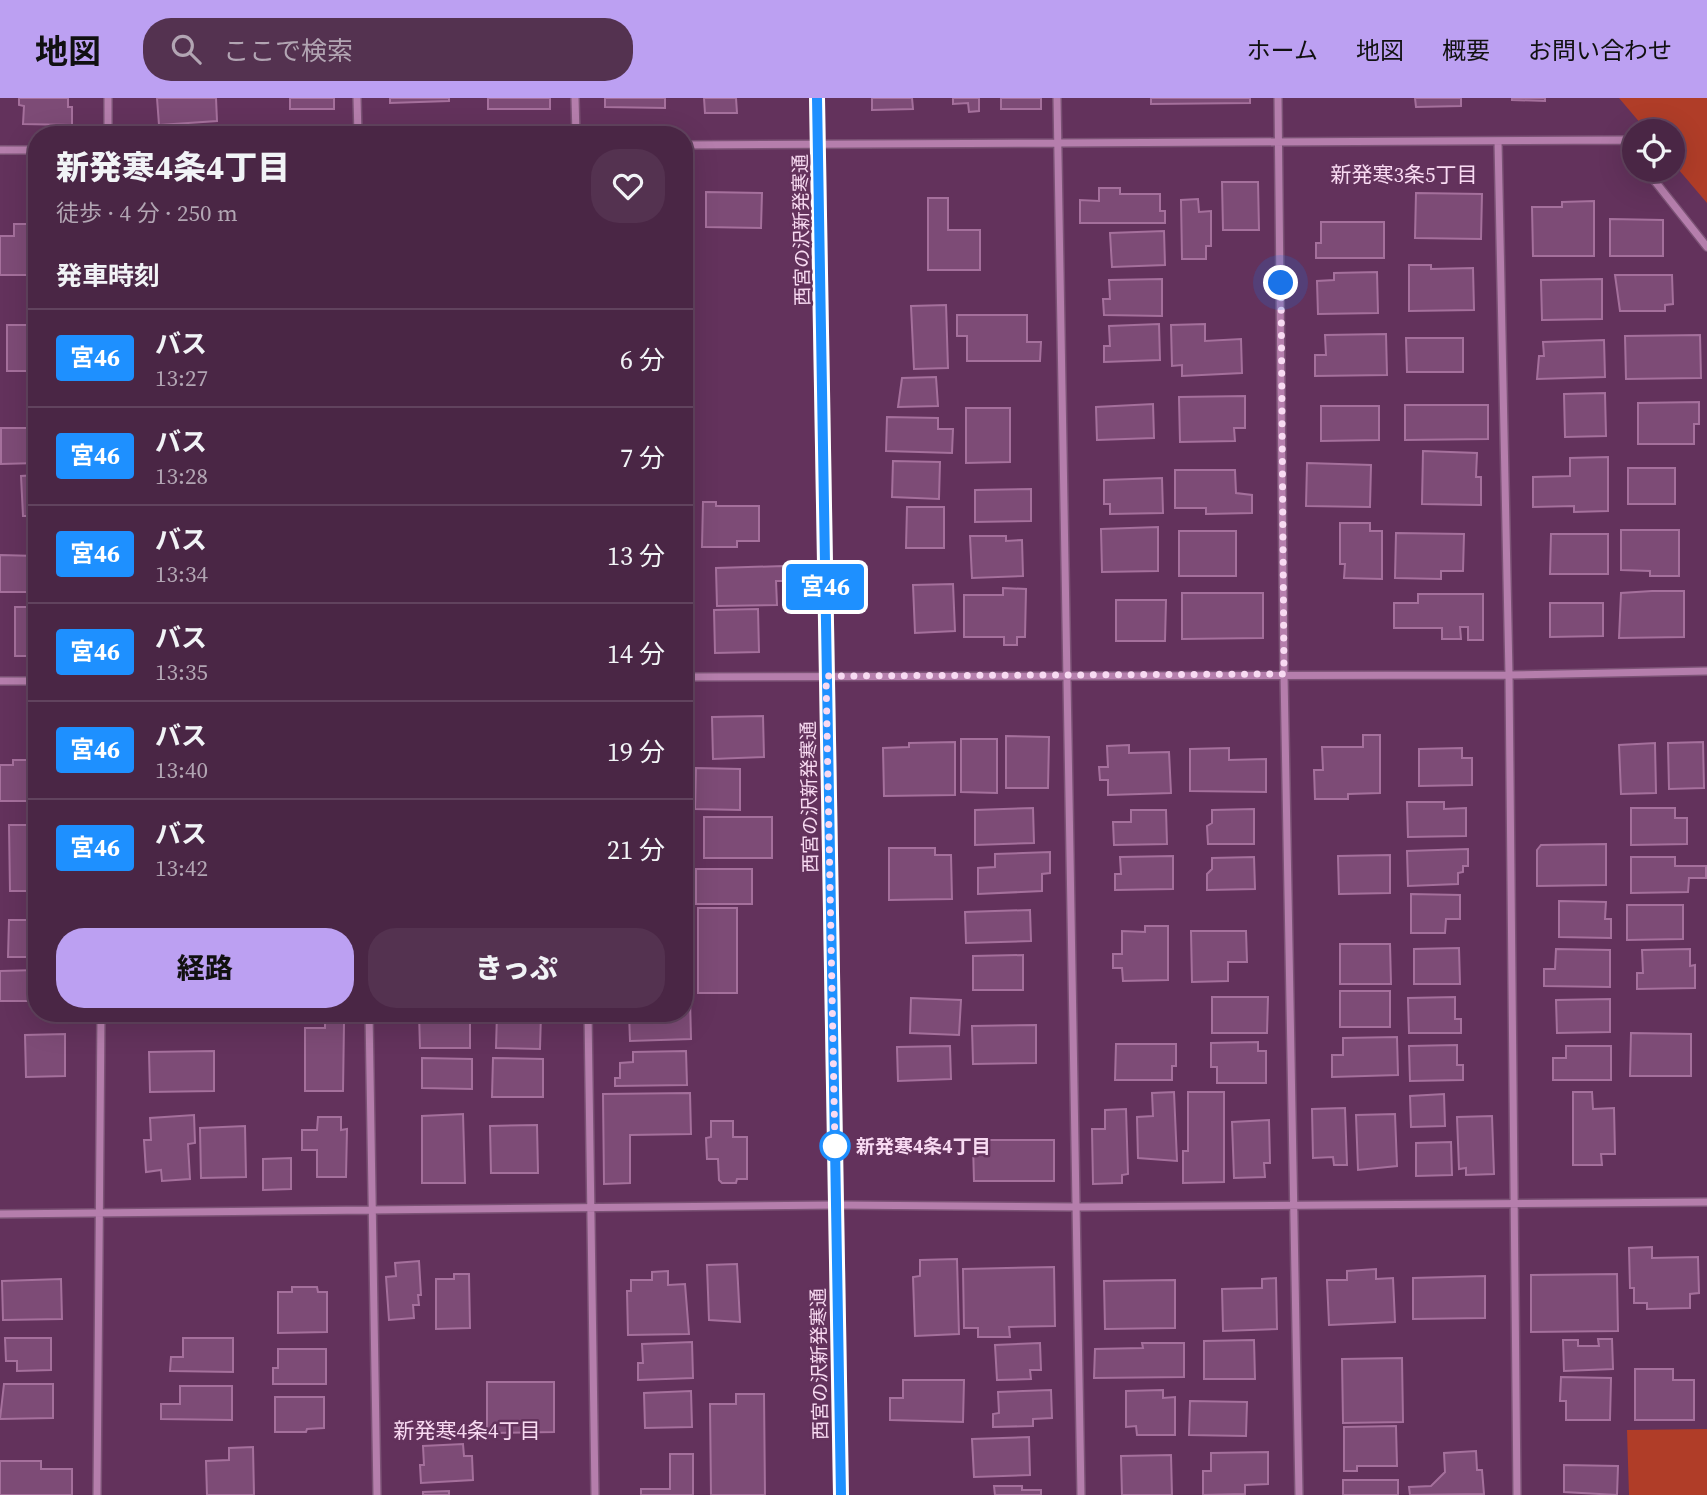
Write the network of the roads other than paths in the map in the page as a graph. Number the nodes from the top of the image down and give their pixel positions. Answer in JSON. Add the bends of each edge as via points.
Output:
{"nodes":[{"id":1,"x":108,"y":98,"type":"edge"},
{"id":2,"x":357,"y":98,"type":"edge"},
{"id":3,"x":575,"y":98,"type":"edge"},
{"id":4,"x":817,"y":98,"type":"edge"},
{"id":5,"x":1057,"y":98,"type":"edge"},
{"id":6,"x":1278,"y":98,"type":"edge"},
{"id":7,"x":107,"y":126,"type":"edge"},
{"id":8,"x":358,"y":126,"type":"edge"},
{"id":9,"x":576,"y":126,"type":"edge"},
{"id":10,"x":1622,"y":140,"type":"edge"},
{"id":11,"x":1498,"y":141,"type":"junction"},
{"id":12,"x":1058,"y":143,"type":"junction"},
{"id":13,"x":1279,"y":143,"type":"junction"},
{"id":14,"x":819,"y":144,"type":"junction"},
{"id":15,"x":693,"y":145,"type":"edge"},
{"id":16,"x":0,"y":150,"type":"edge"},
{"id":17,"x":28,"y":150,"type":"edge"},
{"id":18,"x":1656,"y":182,"type":"edge"},
{"id":19,"x":1707,"y":247,"type":"edge"},
{"id":20,"x":1707,"y":671,"type":"edge"},
{"id":21,"x":1284,"y":674,"type":"junction"},
{"id":22,"x":1067,"y":675,"type":"junction"},
{"id":23,"x":1509,"y":675,"type":"junction"},
{"id":24,"x":826,"y":676,"type":"junction"},
{"id":25,"x":693,"y":677,"type":"edge"},
{"id":26,"x":0,"y":681,"type":"edge"},
{"id":27,"x":28,"y":681,"type":"edge"},
{"id":28,"x":102,"y":1022,"type":"edge"},
{"id":29,"x":369,"y":1022,"type":"edge"},
{"id":30,"x":588,"y":1022,"type":"edge"},
{"id":31,"x":1707,"y":1202,"type":"edge"},
{"id":32,"x":1515,"y":1203,"type":"junction"},
{"id":33,"x":836,"y":1205,"type":"junction"},
{"id":34,"x":1296,"y":1206,"type":"junction"},
{"id":35,"x":1077,"y":1207,"type":"junction"},
{"id":36,"x":592,"y":1208,"type":"junction"},
{"id":37,"x":372,"y":1210,"type":"junction"},
{"id":38,"x":0,"y":1214,"type":"edge"},
{"id":39,"x":100,"y":1214,"type":"junction"},
{"id":40,"x":97,"y":1495,"type":"edge"},
{"id":41,"x":377,"y":1495,"type":"edge"},
{"id":42,"x":595,"y":1495,"type":"edge"},
{"id":43,"x":841,"y":1495,"type":"edge"},
{"id":44,"x":1081,"y":1495,"type":"edge"},
{"id":45,"x":1299,"y":1495,"type":"edge"},
{"id":46,"x":1517,"y":1495,"type":"edge"}],
"edges":[{"from":1,"to":7,"type":"street"},
{"from":2,"to":8,"type":"street"},
{"from":3,"to":9,"type":"street"},
{"from":4,"to":14,"type":"street","name":"西宮の沢新発寒通"},
{"from":5,"to":12,"type":"street"},
{"from":6,"to":13,"type":"street"},
{"from":10,"to":11,"type":"street"},
{"from":11,"to":13,"type":"street"},
{"from":11,"to":23,"type":"street"},
{"from":12,"to":13,"type":"street"},
{"from":12,"to":14,"type":"street"},
{"from":12,"to":22,"type":"street"},
{"from":13,"to":21,"type":"street"},
{"from":14,"to":15,"type":"street"},
{"from":14,"to":24,"type":"street","name":"西宮の沢新発寒通"},
{"from":16,"to":17,"type":"street"},
{"from":18,"to":19,"type":"street"},
{"from":20,"to":23,"type":"street"},
{"from":21,"to":22,"type":"street"},
{"from":21,"to":23,"type":"street"},
{"from":21,"to":34,"type":"street"},
{"from":22,"to":24,"type":"street"},
{"from":22,"to":35,"type":"street"},
{"from":23,"to":32,"type":"street"},
{"from":24,"to":25,"type":"street"},
{"from":24,"to":33,"type":"street","name":"西宮の沢新発寒通"},
{"from":26,"to":27,"type":"street"},
{"from":28,"to":39,"type":"street"},
{"from":29,"to":37,"type":"street"},
{"from":30,"to":36,"type":"street"},
{"from":31,"to":32,"type":"street"},
{"from":32,"to":34,"type":"street"},
{"from":32,"to":46,"type":"street"},
{"from":33,"to":35,"type":"street"},
{"from":33,"to":36,"type":"street"},
{"from":33,"to":43,"type":"street","name":"西宮の沢新発寒通"},
{"from":34,"to":35,"type":"street"},
{"from":34,"to":45,"type":"street"},
{"from":35,"to":44,"type":"street"},
{"from":36,"to":37,"type":"street"},
{"from":36,"to":42,"type":"street"},
{"from":37,"to":39,"type":"street"},
{"from":37,"to":41,"type":"street"},
{"from":38,"to":39,"type":"street"},
{"from":39,"to":40,"type":"street"}]}
